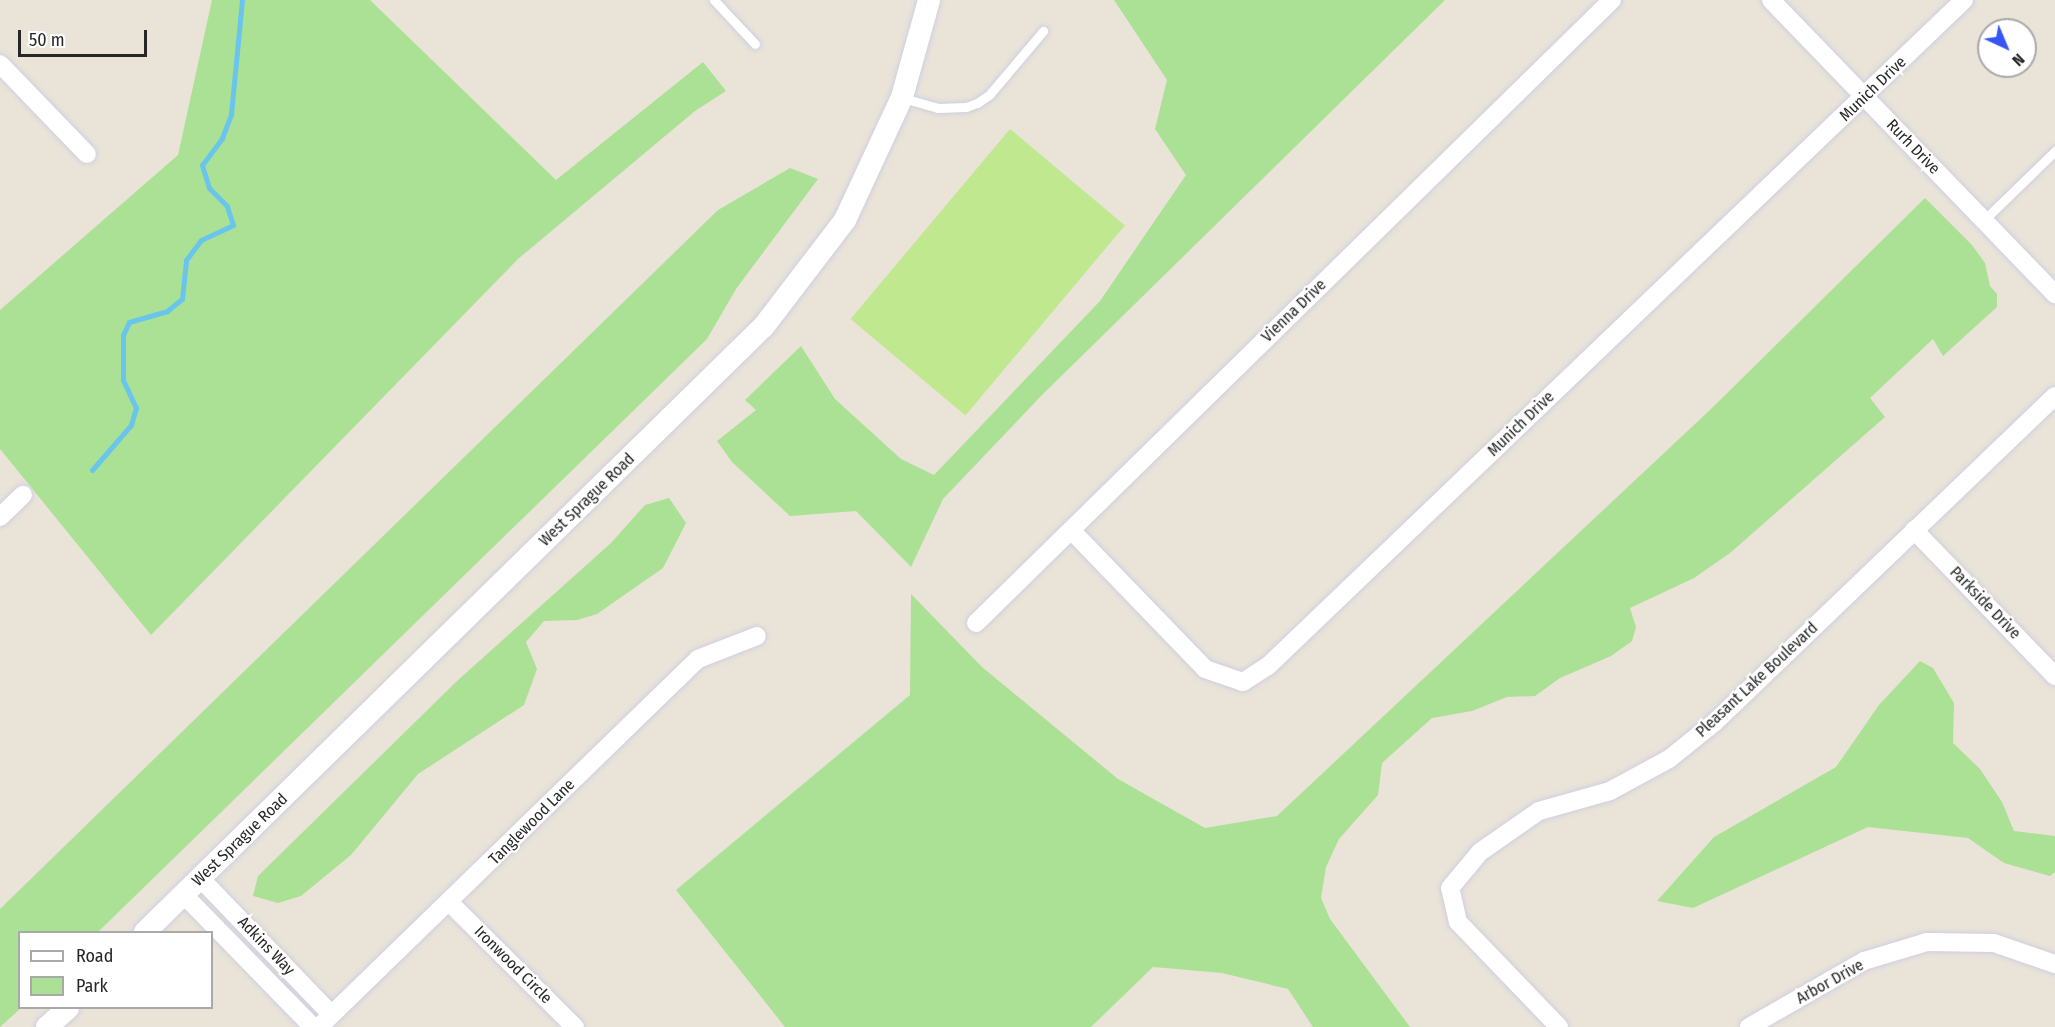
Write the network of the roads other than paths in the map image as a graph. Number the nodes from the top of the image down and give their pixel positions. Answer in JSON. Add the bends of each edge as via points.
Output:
{"nodes":[{"id":1,"x":714,"y":0,"type":"edge"},
{"id":2,"x":929,"y":0,"type":"edge"},
{"id":3,"x":1612,"y":0,"type":"edge"},
{"id":4,"x":1771,"y":0,"type":"edge"},
{"id":5,"x":1964,"y":0,"type":"edge"},
{"id":6,"x":1043,"y":31,"type":"dead end"},
{"id":7,"x":755,"y":44,"type":"dead end"},
{"id":8,"x":4,"y":75,"type":"edge"},
{"id":9,"x":902,"y":97,"type":"junction"},
{"id":10,"x":1865,"y":97,"type":"junction"},
{"id":11,"x":2055,"y":151,"type":"edge"},
{"id":12,"x":87,"y":154,"type":"dead end"},
{"id":13,"x":1984,"y":220,"type":"junction"},
{"id":14,"x":2055,"y":294,"type":"edge"},
{"id":15,"x":2055,"y":396,"type":"edge"},
{"id":16,"x":23,"y":495,"type":"dead end"},
{"id":17,"x":0,"y":517,"type":"edge"},
{"id":18,"x":1071,"y":530,"type":"junction"},
{"id":19,"x":1914,"y":530,"type":"junction"},
{"id":20,"x":976,"y":623,"type":"dead end"},
{"id":21,"x":757,"y":636,"type":"dead end"},
{"id":22,"x":2055,"y":676,"type":"edge"},
{"id":23,"x":201,"y":879,"type":"junction"},
{"id":24,"x":184,"y":895,"type":"junction"},
{"id":25,"x":450,"y":903,"type":"junction"},
{"id":26,"x":147,"y":931,"type":"edge"},
{"id":27,"x":2055,"y":964,"type":"edge"},
{"id":28,"x":67,"y":1009,"type":"edge"},
{"id":29,"x":325,"y":1021,"type":"edge"},
{"id":30,"x":47,"y":1027,"type":"edge"},
{"id":31,"x":313,"y":1027,"type":"edge"},
{"id":32,"x":575,"y":1027,"type":"edge"},
{"id":33,"x":1559,"y":1027,"type":"edge"},
{"id":34,"x":1749,"y":1027,"type":"edge"}],
"edges":[{"from":1,"to":7,"type":"lane"},
{"from":2,"to":9,"type":"street","name":"West Sprague Road"},
{"from":3,"to":18,"type":"street","name":"Vienna Drive"},
{"from":4,"to":10,"type":"street","name":"Rurh Drive"},
{"from":5,"to":10,"type":"street","name":"Munich Drive"},
{"from":6,"to":9,"type":"lane","via":[[989,95],[977,103],[938,108]]},
{"from":8,"to":12,"type":"street"},
{"from":9,"to":23,"type":"street","name":"West Sprague Road","via":[[844,220],[764,326]]},
{"from":10,"to":13,"type":"street","name":"Rurh Drive"},
{"from":10,"to":18,"type":"street","name":"Munich Drive","via":[[1268,666],[1243,682],[1206,669]]},
{"from":11,"to":13,"type":"lane"},
{"from":13,"to":14,"type":"street","name":"Rurh Drive"},
{"from":15,"to":19,"type":"street","name":"Pleasant Lake Boulevard"},
{"from":16,"to":17,"type":"street"},
{"from":18,"to":20,"type":"street","name":"Vienna Drive"},
{"from":19,"to":22,"type":"street","name":"Parkside Drive"},
{"from":19,"to":33,"type":"street","name":"Pleasant Lake Boulevard","via":[[1715,722],[1669,759],[1610,791],[1539,811],[1480,852],[1450,888],[1458,922]]},
{"from":21,"to":25,"type":"street","name":"Tanglewood Lane","via":[[698,659]]},
{"from":23,"to":24,"type":"street","name":"West Sprague Road"},
{"from":23,"to":29,"type":"street","name":"Adkins Way"},
{"from":24,"to":26,"type":"street","name":"West Sprague Road"},
{"from":24,"to":31,"type":"street","name":"Adkins Way"},
{"from":25,"to":29,"type":"street","name":"Tanglewood Lane"},
{"from":25,"to":32,"type":"street","name":"Ironwood Circle"},
{"from":27,"to":34,"type":"street","name":"Arbor Drive","via":[[1994,943],[1927,942],[1864,962]]},
{"from":28,"to":30,"type":"street"}]}
